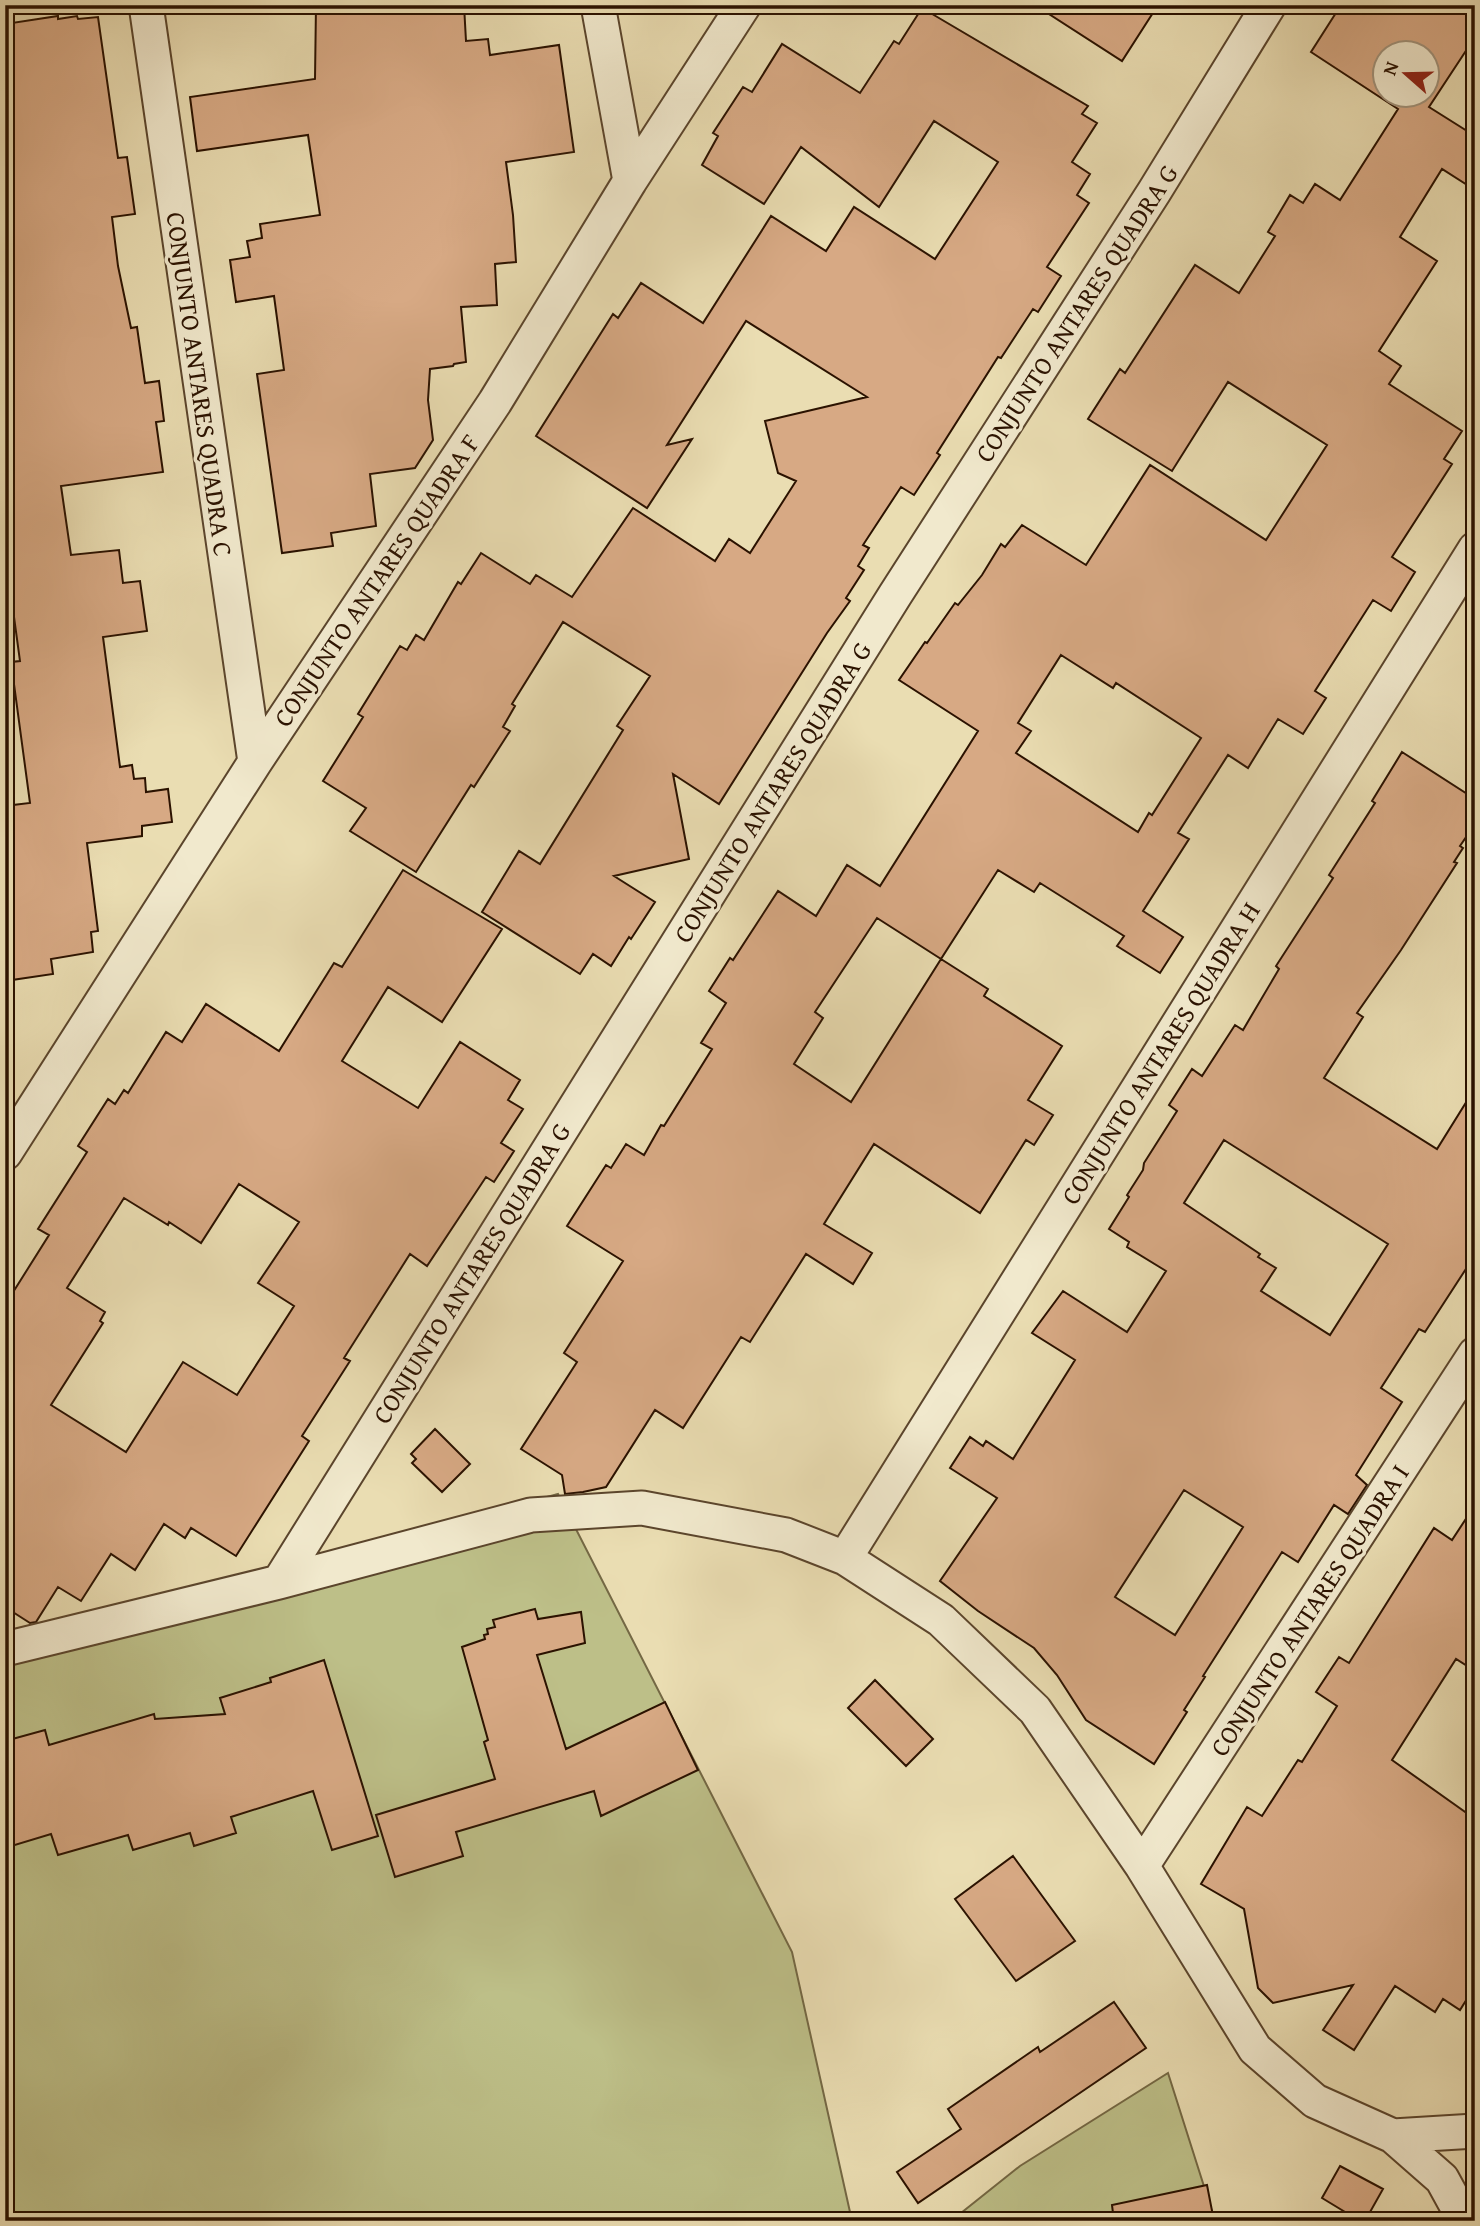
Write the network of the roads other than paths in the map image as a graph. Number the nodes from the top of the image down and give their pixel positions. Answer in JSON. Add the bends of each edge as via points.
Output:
{"nodes":[{"id":1,"x":146,"y":5,"type":"edge"},
{"id":2,"x":598,"y":5,"type":"edge"},
{"id":3,"x":744,"y":5,"type":"edge"},
{"id":4,"x":1269,"y":5,"type":"edge"},
{"id":5,"x":630,"y":181,"type":"junction"},
{"id":6,"x":1475,"y":549,"type":"edge"},
{"id":7,"x":254,"y":762,"type":"junction"},
{"id":8,"x":5,"y":1153,"type":"edge"},
{"id":9,"x":1475,"y":1354,"type":"edge"},
{"id":10,"x":845,"y":1558,"type":"junction"},
{"id":11,"x":279,"y":1582,"type":"junction"},
{"id":12,"x":5,"y":1649,"type":"edge"},
{"id":13,"x":1142,"y":1866,"type":"junction"},
{"id":14,"x":1475,"y":2131,"type":"edge"},
{"id":15,"x":1393,"y":2136,"type":"junction"},
{"id":16,"x":1465,"y":2221,"type":"edge"}],
"edges":[{"from":1,"to":7,"type":"street","name":"CONJUNTO ANTARES QUADRA C"},
{"from":2,"to":5,"type":"street"},
{"from":3,"to":5,"type":"street","name":"CONJUNTO ANTARES QUADRA F"},
{"from":4,"to":11,"type":"street","name":"CONJUNTO ANTARES QUADRA G"},
{"from":5,"to":7,"type":"street","name":"CONJUNTO ANTARES QUADRA F","via":[[495,402]]},
{"from":6,"to":10,"type":"street","name":"CONJUNTO ANTARES QUADRA H"},
{"from":7,"to":8,"type":"street","name":"CONJUNTO ANTARES QUADRA F"},
{"from":9,"to":13,"type":"street","name":"CONJUNTO ANTARES QUADRA I"},
{"from":10,"to":11,"type":"street","via":[[786,1535],[642,1508],[531,1515]]},
{"from":10,"to":13,"type":"street","via":[[941,1620],[1035,1710]]},
{"from":11,"to":12,"type":"street"},
{"from":13,"to":15,"type":"street","via":[[1255,2049],[1315,2101]]},
{"from":14,"to":15,"type":"street"},
{"from":15,"to":16,"type":"street","via":[[1442,2179]]}]}
